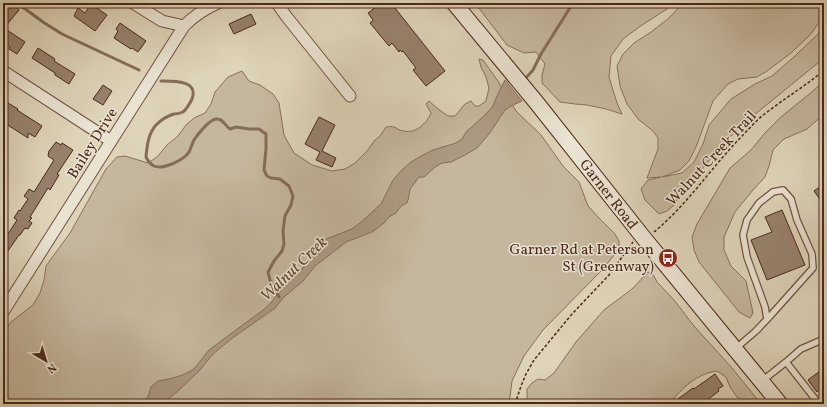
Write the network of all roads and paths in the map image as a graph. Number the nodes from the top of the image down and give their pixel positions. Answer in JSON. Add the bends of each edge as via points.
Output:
{"nodes":[{"id":1,"x":133,"y":3,"type":"edge"},
{"id":2,"x":218,"y":3,"type":"edge"},
{"id":3,"x":277,"y":3,"type":"edge"},
{"id":4,"x":454,"y":3,"type":"edge"},
{"id":5,"x":184,"y":26,"type":"junction"},
{"id":6,"x":824,"y":70,"type":"edge"},
{"id":7,"x":3,"y":71,"type":"edge"},
{"id":8,"x":350,"y":96,"type":"dead end"},
{"id":9,"x":111,"y":141,"type":"junction"},
{"id":10,"x":653,"y":233,"type":"dead end"},
{"id":11,"x":634,"y":241,"type":"dead end"},
{"id":12,"x":3,"y":312,"type":"edge"},
{"id":13,"x":767,"y":320,"type":"junction"},
{"id":14,"x":824,"y":339,"type":"edge"},
{"id":15,"x":735,"y":349,"type":"junction"},
{"id":16,"x":786,"y":362,"type":"junction"},
{"id":17,"x":762,"y":382,"type":"junction"},
{"id":18,"x":515,"y":404,"type":"edge"},
{"id":19,"x":780,"y":404,"type":"edge"},
{"id":20,"x":819,"y":404,"type":"edge"}],
"edges":[{"from":1,"to":5,"type":"street","via":[[162,20]]},
{"from":2,"to":5,"type":"street","name":"Bailey Drive","via":[[195,16]]},
{"from":3,"to":8,"type":"street"},
{"from":4,"to":15,"type":"main road","name":"Garner Road"},
{"from":5,"to":9,"type":"street","name":"Bailey Drive"},
{"from":6,"to":10,"type":"path","name":"Walnut Creek Trail","via":[[768,111],[741,137],[682,206]]},
{"from":7,"to":9,"type":"street"},
{"from":9,"to":12,"type":"street","name":"Bailey Drive"},
{"from":11,"to":18,"type":"path","via":[[609,275],[534,360]]},
{"from":13,"to":13,"type":"lane","via":[[813,268],[812,254],[791,199],[783,190],[773,192],[759,203],[747,220],[743,235],[747,257]]},
{"from":13,"to":15,"type":"lane"},
{"from":14,"to":16,"type":"lane","via":[[801,349]]},
{"from":15,"to":17,"type":"main road","name":"Garner Road"},
{"from":16,"to":17,"type":"lane"},
{"from":16,"to":20,"type":"lane"},
{"from":17,"to":19,"type":"main road","name":"Garner Road"}]}
